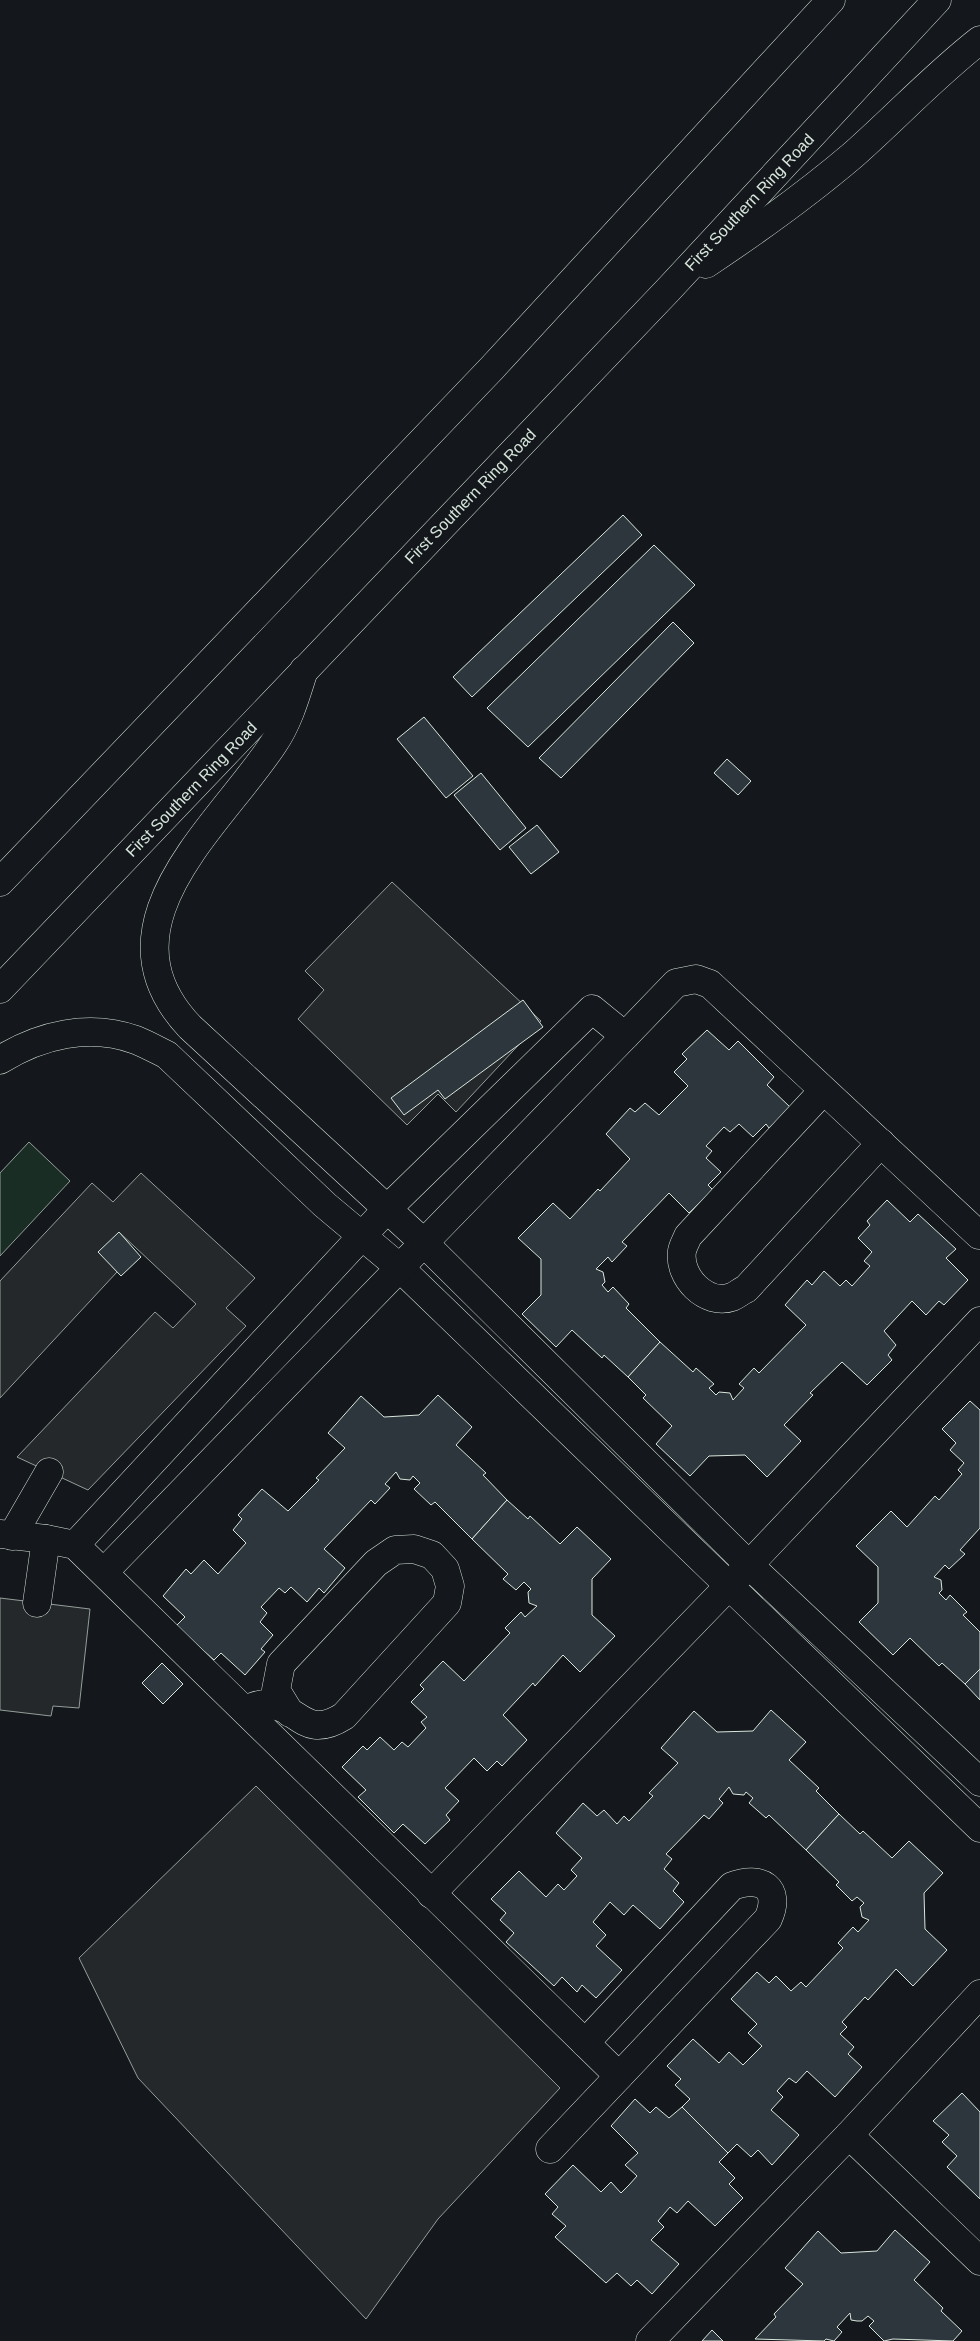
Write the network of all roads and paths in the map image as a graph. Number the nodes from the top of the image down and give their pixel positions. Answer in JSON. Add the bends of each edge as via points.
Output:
{"nodes":[{"id":1,"x":831,"y":0,"type":"edge"},
{"id":2,"x":937,"y":0,"type":"edge"},
{"id":3,"x":980,"y":40,"type":"edge"},
{"id":4,"x":668,"y":290,"type":"junction"},
{"id":5,"x":304,"y":670,"type":"junction"},
{"id":6,"x":0,"y":882,"type":"edge"},
{"id":7,"x":0,"y":989,"type":"edge"},
{"id":8,"x":625,"y":1036,"type":"junction"},
{"id":9,"x":0,"y":1060,"type":"edge"},
{"id":10,"x":823,"y":1091,"type":"junction"},
{"id":11,"x":881,"y":1143,"type":"junction"},
{"id":12,"x":387,"y":1209,"type":"junction"},
{"id":13,"x":979,"y":1235,"type":"edge"},
{"id":14,"x":363,"y":1236,"type":"junction"},
{"id":15,"x":423,"y":1242,"type":"junction"},
{"id":16,"x":399,"y":1267,"type":"junction"},
{"id":17,"x":980,"y":1321,"type":"edge"},
{"id":18,"x":50,"y":1472,"type":"dead end"},
{"id":19,"x":6,"y":1535,"type":"edge"},
{"id":20,"x":46,"y":1539,"type":"junction"},
{"id":21,"x":75,"y":1545,"type":"junction"},
{"id":22,"x":749,"y":1565,"type":"junction"},
{"id":23,"x":104,"y":1572,"type":"junction"},
{"id":24,"x":728,"y":1586,"type":"junction"},
{"id":25,"x":37,"y":1603,"type":"dead end"},
{"id":26,"x":245,"y":1709,"type":"junction"},
{"id":27,"x":290,"y":1713,"type":"junction"},
{"id":28,"x":980,"y":1782,"type":"edge"},
{"id":29,"x":980,"y":1828,"type":"edge"},
{"id":30,"x":431,"y":1894,"type":"junction"},
{"id":31,"x":980,"y":1994,"type":"edge"},
{"id":32,"x":585,"y":2043,"type":"junction"},
{"id":33,"x":619,"y":2076,"type":"junction"},
{"id":34,"x":849,"y":2136,"type":"junction"},
{"id":35,"x":550,"y":2149,"type":"dead end"},
{"id":36,"x":980,"y":2261,"type":"edge"},
{"id":37,"x":650,"y":2341,"type":"edge"}],
"edges":[{"from":1,"to":6,"type":"main road","via":[[492,368]]},
{"from":2,"to":4,"type":"main road","name":"First Southern Ring Road"},
{"from":3,"to":4,"type":"main road","via":[[944,68],[854,154],[777,216]]},
{"from":4,"to":5,"type":"main road","name":"First Southern Ring Road"},
{"from":5,"to":7,"type":"main road","name":"First Southern Ring Road"},
{"from":5,"to":12,"type":"main road","via":[[292,709],[276,742],[180,866],[156,926],[158,975],[176,1012],[190,1027]]},
{"from":8,"to":10,"type":"main road","via":[[676,983],[696,979],[710,984]]},
{"from":8,"to":12,"type":"main road","via":[[592,1009]]},
{"from":8,"to":15,"type":"main road"},
{"from":9,"to":14,"type":"main road","via":[[31,1042],[65,1033],[101,1032],[135,1040],[167,1055],[325,1205]]},
{"from":10,"to":11,"type":"main road"},
{"from":10,"to":11,"type":"main road","via":[[688,1236],[682,1251],[690,1282],[714,1298],[731,1297],[746,1289]]},
{"from":11,"to":13,"type":"main road"},
{"from":12,"to":14,"type":"main road"},
{"from":12,"to":15,"type":"main road"},
{"from":14,"to":16,"type":"main road"},
{"from":14,"to":21,"type":"main road"},
{"from":15,"to":16,"type":"main road"},
{"from":15,"to":22,"type":"main road"},
{"from":16,"to":23,"type":"main road"},
{"from":16,"to":24,"type":"main road"},
{"from":17,"to":22,"type":"main road"},
{"from":18,"to":19,"type":"main road"},
{"from":19,"to":20,"type":"main road"},
{"from":20,"to":21,"type":"main road"},
{"from":20,"to":25,"type":"main road"},
{"from":21,"to":23,"type":"main road"},
{"from":22,"to":24,"type":"main road"},
{"from":22,"to":28,"type":"main road"},
{"from":23,"to":26,"type":"main road"},
{"from":24,"to":29,"type":"main road"},
{"from":24,"to":30,"type":"main road"},
{"from":26,"to":27,"type":"main road","via":[[264,1704]]},
{"from":26,"to":30,"type":"main road"},
{"from":27,"to":27,"type":"main road","via":[[319,1727],[330,1725],[344,1716],[447,1603],[450,1586],[445,1569],[432,1555],[414,1550],[395,1550],[376,1563],[281,1664],[276,1690]]},
{"from":30,"to":32,"type":"main road"},
{"from":31,"to":34,"type":"main road"},
{"from":32,"to":33,"type":"main road"},
{"from":32,"to":33,"type":"main road","via":[[732,1886],[757,1882],[766,1886],[773,1897],[768,1919]]},
{"from":33,"to":35,"type":"main road"},
{"from":34,"to":36,"type":"main road"},
{"from":34,"to":37,"type":"main road"}]}
